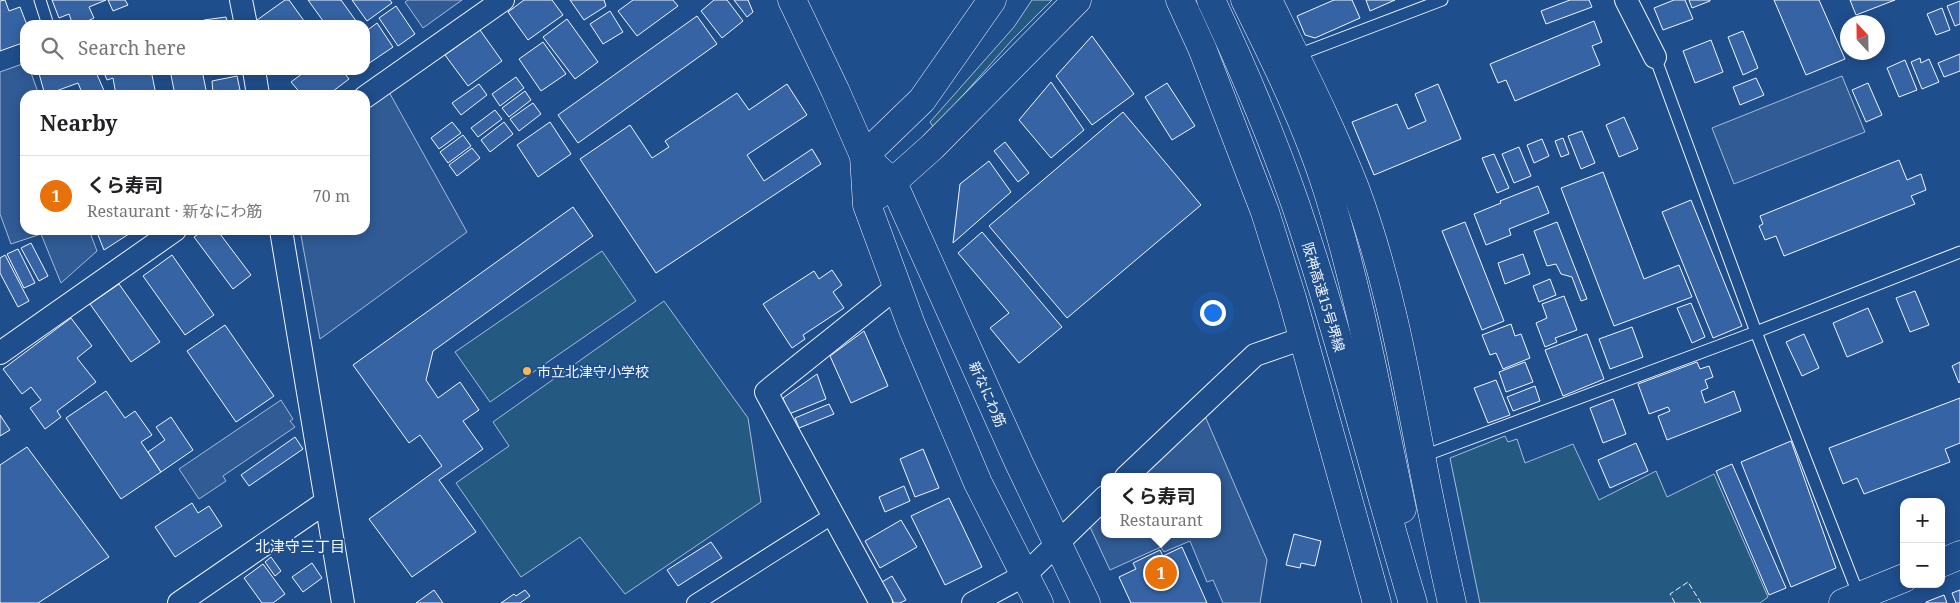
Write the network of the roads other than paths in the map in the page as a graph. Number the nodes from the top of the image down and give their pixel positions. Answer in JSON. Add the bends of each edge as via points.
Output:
{"nodes":[{"id":1,"x":40,"y":0,"type":"edge"},
{"id":2,"x":241,"y":0,"type":"edge"},
{"id":3,"x":792,"y":0,"type":"edge"},
{"id":4,"x":992,"y":0,"type":"edge"},
{"id":5,"x":1077,"y":0,"type":"edge"},
{"id":6,"x":1170,"y":0,"type":"edge"},
{"id":7,"x":1175,"y":0,"type":"edge"},
{"id":8,"x":1180,"y":0,"type":"edge"},
{"id":9,"x":1211,"y":0,"type":"edge"},
{"id":10,"x":1245,"y":0,"type":"edge"},
{"id":11,"x":1268,"y":0,"type":"edge"},
{"id":12,"x":1442,"y":0,"type":"edge"},
{"id":13,"x":1626,"y":0,"type":"edge"},
{"id":14,"x":494,"y":3,"type":"edge"},
{"id":15,"x":46,"y":20,"type":"edge"},
{"id":16,"x":245,"y":20,"type":"edge"},
{"id":17,"x":1202,"y":48,"type":"junction"},
{"id":18,"x":1295,"y":56,"type":"junction"},
{"id":19,"x":1654,"y":57,"type":"joint"},
{"id":20,"x":255,"y":75,"type":"edge"},
{"id":21,"x":257,"y":90,"type":"edge"},
{"id":22,"x":370,"y":93,"type":"edge"},
{"id":23,"x":864,"y":156,"type":"junction"},
{"id":24,"x":893,"y":183,"type":"junction"},
{"id":25,"x":868,"y":204,"type":"junction"},
{"id":26,"x":168,"y":235,"type":"edge"},
{"id":27,"x":282,"y":235,"type":"edge"},
{"id":28,"x":1960,"y":252,"type":"edge"},
{"id":29,"x":897,"y":287,"type":"junction"},
{"id":30,"x":1756,"y":332,"type":"junction"},
{"id":31,"x":1296,"y":341,"type":"junction"},
{"id":32,"x":0,"y":353,"type":"edge"},
{"id":33,"x":1421,"y":457,"type":"junction"},
{"id":34,"x":1130,"y":473,"type":"edge"},
{"id":35,"x":1101,"y":501,"type":"edge"},
{"id":36,"x":326,"y":502,"type":"junction"},
{"id":37,"x":832,"y":516,"type":"junction"},
{"id":38,"x":1057,"y":542,"type":"junction"},
{"id":39,"x":1960,"y":555,"type":"edge"},
{"id":40,"x":1945,"y":561,"type":"edge"},
{"id":41,"x":1024,"y":575,"type":"junction"},
{"id":42,"x":1900,"y":580,"type":"edge"},
{"id":43,"x":1855,"y":601,"type":"edge"},
{"id":44,"x":179,"y":603,"type":"edge"},
{"id":45,"x":343,"y":603,"type":"edge"},
{"id":46,"x":695,"y":603,"type":"edge"},
{"id":47,"x":881,"y":603,"type":"edge"},
{"id":48,"x":973,"y":603,"type":"edge"},
{"id":49,"x":1039,"y":603,"type":"edge"},
{"id":50,"x":1086,"y":603,"type":"edge"},
{"id":51,"x":1364,"y":603,"type":"edge"},
{"id":52,"x":1377,"y":603,"type":"edge"},
{"id":53,"x":1413,"y":603,"type":"edge"},
{"id":54,"x":1424,"y":603,"type":"edge"},
{"id":55,"x":1452,"y":603,"type":"edge"}],
"edges":[{"from":1,"to":15,"type":"lane"},
{"from":2,"to":16,"type":"street"},
{"from":3,"to":23,"type":"main road","name":"新なにわ筋"},
{"from":4,"to":23,"type":"main road","via":[[922,100]]},
{"from":5,"to":24,"type":"main road"},
{"from":6,"to":31,"type":"main road","via":[[1219,104],[1257,210]]},
{"from":7,"to":17,"type":"main road"},
{"from":8,"to":17,"type":"main road"},
{"from":9,"to":53,"type":"main road","name":"阪神高速15号堺線","via":[[1264,122],[1294,202]]},
{"from":10,"to":54,"type":"main road","via":[[1308,136],[1344,246]]},
{"from":11,"to":18,"type":"main road"},
{"from":12,"to":18,"type":"lane"},
{"from":13,"to":19,"type":"street"},
{"from":14,"to":22,"type":"street"},
{"from":17,"to":52,"type":"main road","via":[[1265,212]]},
{"from":18,"to":33,"type":"main road","via":[[1355,189],[1375,253],[1406,378]]},
{"from":19,"to":30,"type":"lane"},
{"from":20,"to":21,"type":"street"},
{"from":23,"to":24,"type":"main road","name":"新なにわ筋"},
{"from":23,"to":25,"type":"main road","name":"新なにわ筋"},
{"from":24,"to":25,"type":"main road"},
{"from":24,"to":38,"type":"main road","name":"新なにわ筋"},
{"from":25,"to":29,"type":"main road","name":"新なにわ筋"},
{"from":26,"to":32,"type":"street"},
{"from":27,"to":36,"type":"street"},
{"from":28,"to":30,"type":"lane"},
{"from":29,"to":37,"type":"street","via":[[766,392]]},
{"from":29,"to":41,"type":"main road","name":"新なにわ筋","via":[[978,483]]},
{"from":30,"to":33,"type":"lane"},
{"from":30,"to":43,"type":"lane"},
{"from":31,"to":34,"type":"street","via":[[1255,355]]},
{"from":31,"to":51,"type":"main road","via":[[1336,473]]},
{"from":33,"to":55,"type":"main road"},
{"from":35,"to":38,"type":"street"},
{"from":36,"to":44,"type":"street"},
{"from":36,"to":45,"type":"street"},
{"from":37,"to":46,"type":"street"},
{"from":37,"to":47,"type":"street"},
{"from":38,"to":41,"type":"street"},
{"from":38,"to":50,"type":"main road","name":"新なにわ筋"},
{"from":39,"to":40,"type":"main road"},
{"from":41,"to":48,"type":"street"},
{"from":41,"to":49,"type":"main road","name":"新なにわ筋"},
{"from":42,"to":43,"type":"main road"}]}
